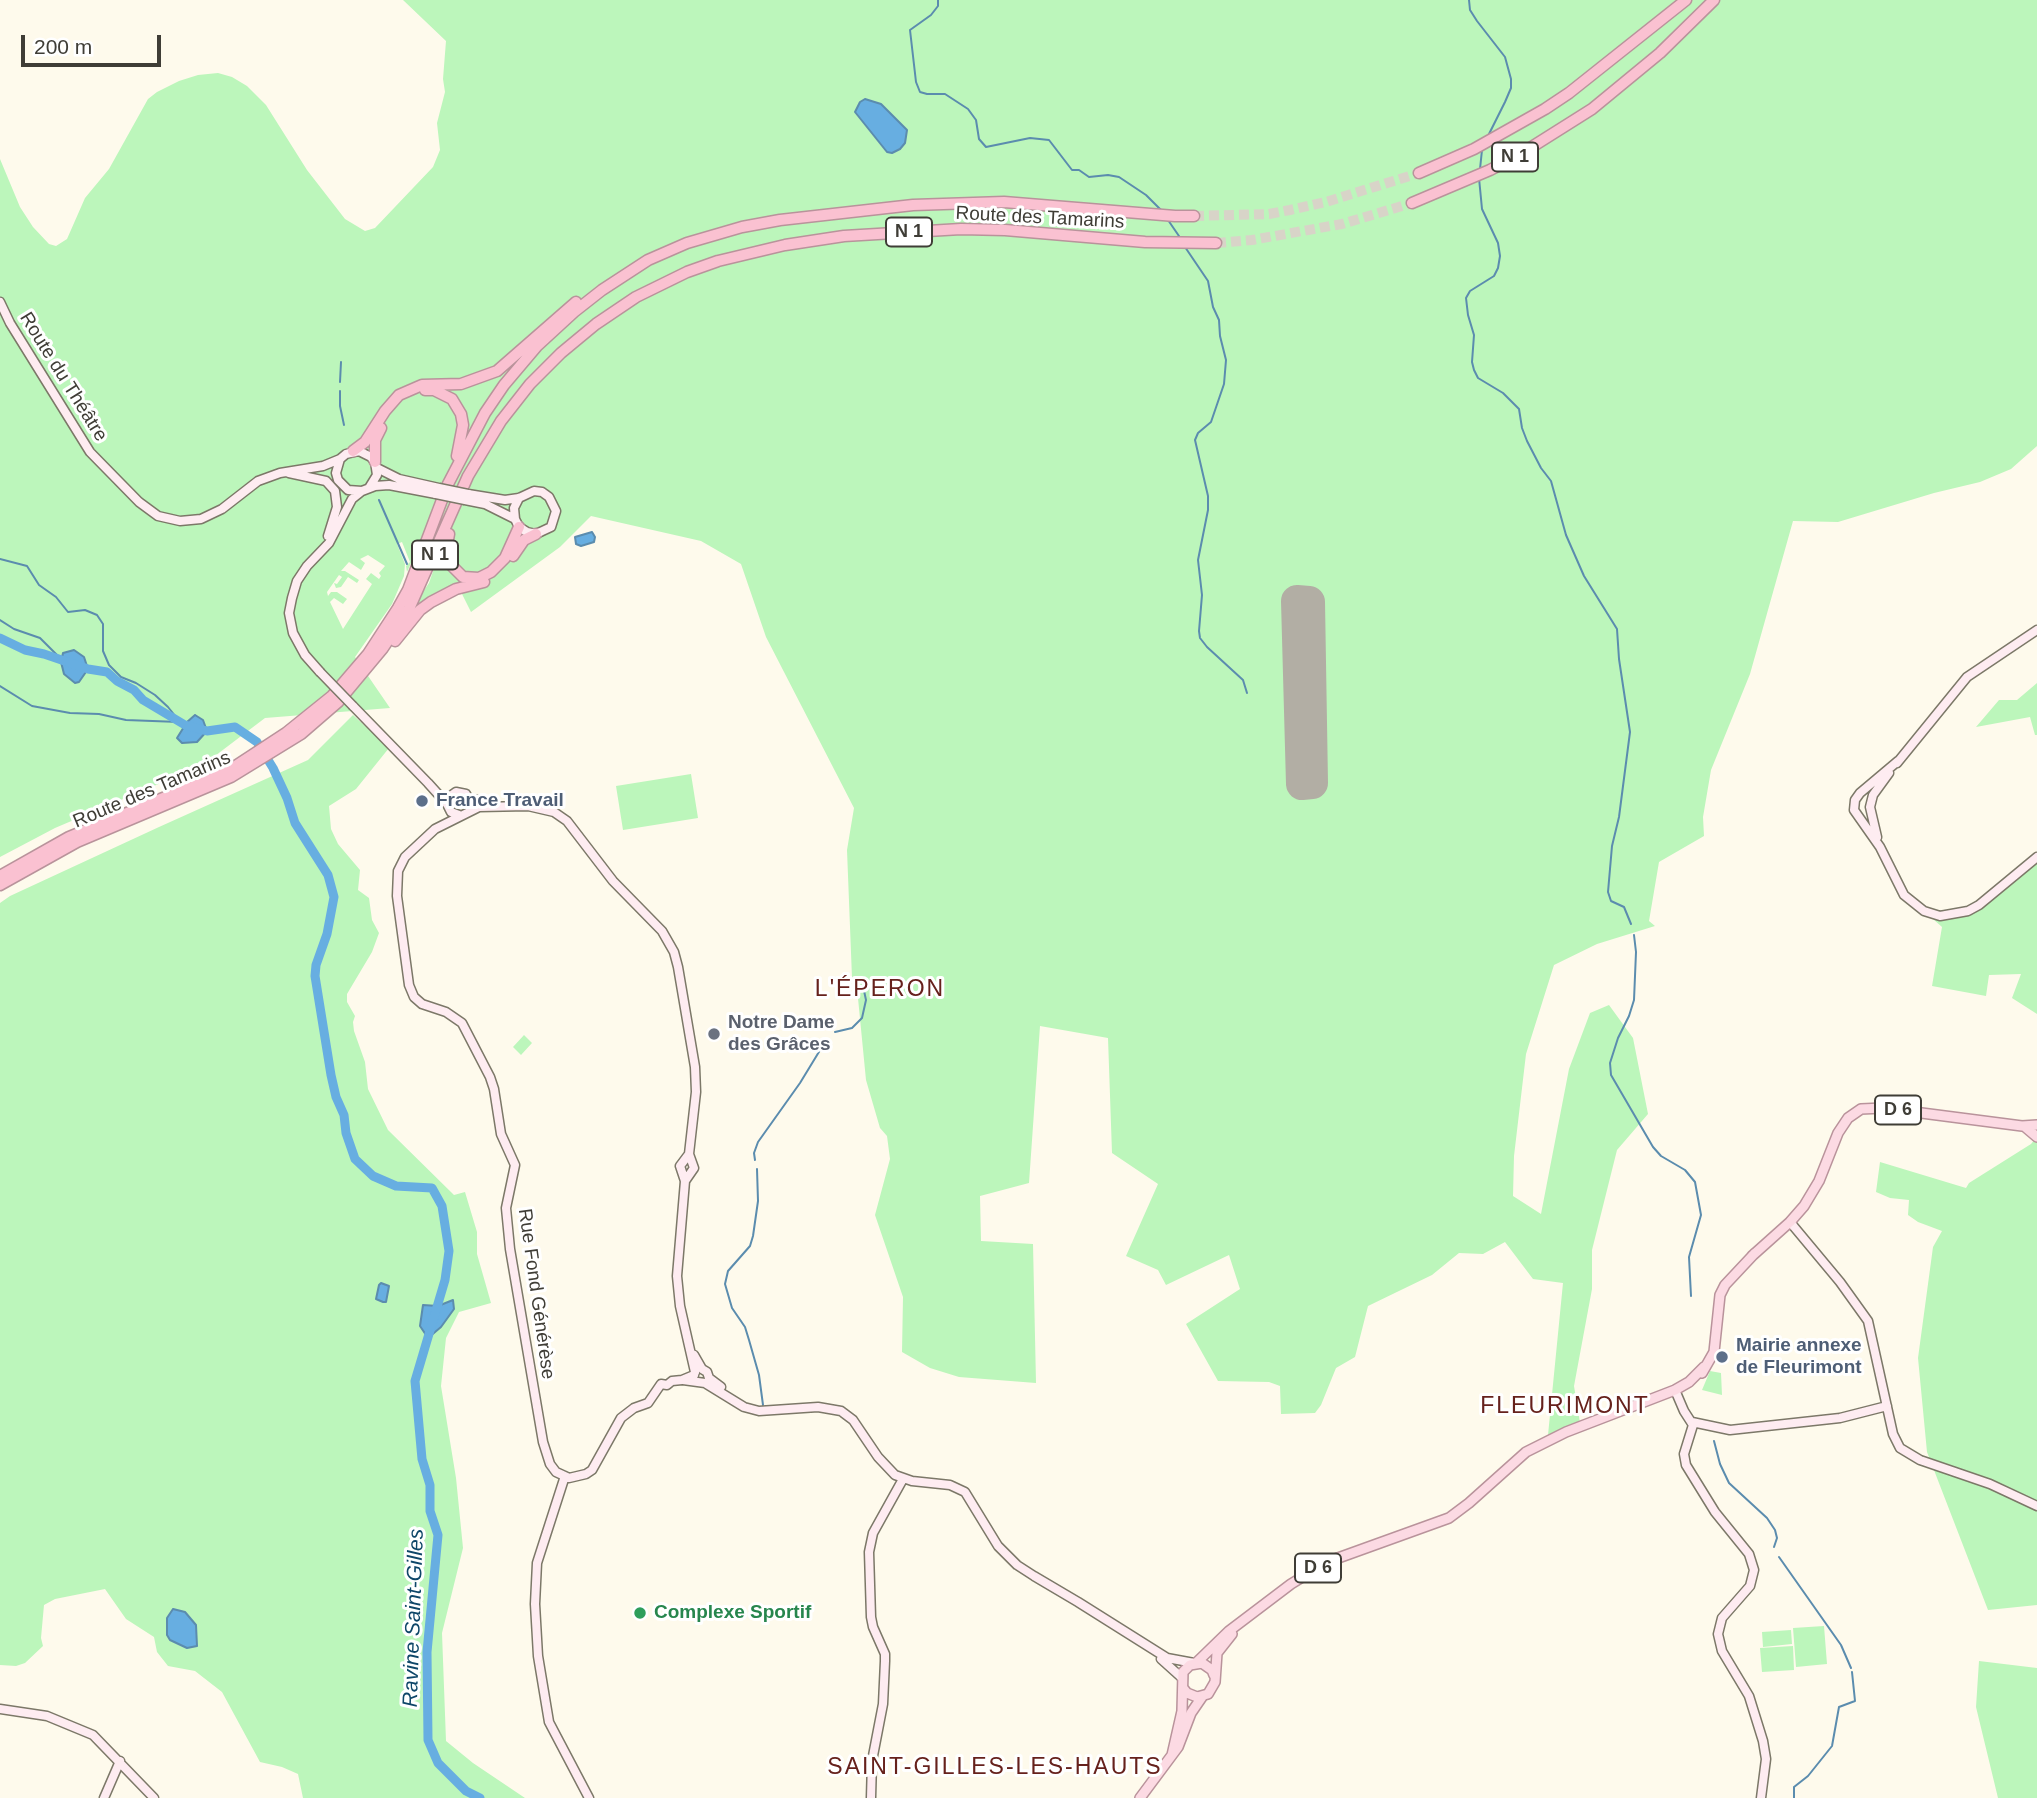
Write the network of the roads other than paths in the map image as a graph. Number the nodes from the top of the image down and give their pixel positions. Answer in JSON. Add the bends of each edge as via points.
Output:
{"nodes":[{"id":1,"x":1686,"y":0,"type":"edge"},
{"id":2,"x":1714,"y":0,"type":"edge"},
{"id":3,"x":1419,"y":173,"type":"tunnel mouth"},
{"id":4,"x":1412,"y":203,"type":"tunnel mouth"},
{"id":5,"x":1194,"y":216,"type":"tunnel mouth"},
{"id":6,"x":1216,"y":243,"type":"tunnel mouth"},
{"id":7,"x":648,"y":260,"type":"junction"},
{"id":8,"x":0,"y":302,"type":"edge"},
{"id":9,"x":501,"y":421,"type":"junction"},
{"id":10,"x":353,"y":451,"type":"junction"},
{"id":11,"x":340,"y":459,"type":"junction"},
{"id":12,"x":376,"y":465,"type":"junction"},
{"id":13,"x":285,"y":473,"type":"junction"},
{"id":14,"x":340,"y":483,"type":"junction"},
{"id":15,"x":441,"y":488,"type":"junction"},
{"id":16,"x":365,"y":490,"type":"junction"},
{"id":17,"x":466,"y":497,"type":"junction"},
{"id":18,"x":519,"y":498,"type":"junction"},
{"id":19,"x":517,"y":523,"type":"junction"},
{"id":20,"x":336,"y":532,"type":"junction"},
{"id":21,"x":536,"y":534,"type":"junction"},
{"id":22,"x":319,"y":554,"type":"junction"},
{"id":23,"x":2037,"y":630,"type":"edge"},
{"id":24,"x":356,"y":682,"type":"junction"},
{"id":25,"x":298,"y":731,"type":"junction"},
{"id":26,"x":1898,"y":761,"type":"junction"},
{"id":27,"x":230,"y":774,"type":"junction"},
{"id":28,"x":428,"y":783,"type":"junction"},
{"id":29,"x":1867,"y":786,"type":"junction"},
{"id":30,"x":451,"y":795,"type":"junction"},
{"id":31,"x":470,"y":799,"type":"junction"},
{"id":32,"x":1871,"y":799,"type":"junction"},
{"id":33,"x":448,"y":807,"type":"junction"},
{"id":34,"x":522,"y":807,"type":"junction"},
{"id":35,"x":463,"y":813,"type":"junction"},
{"id":36,"x":1870,"y":814,"type":"junction"},
{"id":37,"x":1857,"y":816,"type":"junction"},
{"id":38,"x":435,"y":829,"type":"junction"},
{"id":39,"x":1880,"y":847,"type":"junction"},
{"id":40,"x":2037,"y":857,"type":"edge"},
{"id":41,"x":0,"y":876,"type":"edge"},
{"id":42,"x":0,"y":885,"type":"edge"},
{"id":43,"x":2037,"y":1125,"type":"edge"},
{"id":44,"x":2022,"y":1126,"type":"junction"},
{"id":45,"x":2037,"y":1137,"type":"edge"},
{"id":46,"x":1822,"y":1170,"type":"junction"},
{"id":47,"x":1790,"y":1222,"type":"junction"},
{"id":48,"x":1752,"y":1256,"type":"junction"},
{"id":49,"x":700,"y":1377,"type":"junction"},
{"id":50,"x":1676,"y":1392,"type":"junction"},
{"id":51,"x":1887,"y":1406,"type":"junction"},
{"id":52,"x":1692,"y":1422,"type":"junction"},
{"id":53,"x":565,"y":1476,"type":"junction"},
{"id":54,"x":903,"y":1479,"type":"junction"},
{"id":55,"x":2037,"y":1506,"type":"edge"},
{"id":56,"x":1068,"y":1597,"type":"junction"},
{"id":57,"x":1095,"y":1617,"type":"junction"},
{"id":58,"x":1242,"y":1622,"type":"junction"},
{"id":59,"x":1113,"y":1625,"type":"junction"},
{"id":60,"x":1195,"y":1663,"type":"junction"},
{"id":61,"x":1214,"y":1675,"type":"junction"},
{"id":62,"x":1181,"y":1677,"type":"junction"},
{"id":63,"x":1183,"y":1688,"type":"junction"},
{"id":64,"x":1202,"y":1696,"type":"junction"},
{"id":65,"x":0,"y":1709,"type":"edge"},
{"id":66,"x":1172,"y":1755,"type":"junction"},
{"id":67,"x":120,"y":1762,"type":"junction"},
{"id":68,"x":104,"y":1798,"type":"edge"},
{"id":69,"x":154,"y":1798,"type":"edge"},
{"id":70,"x":589,"y":1798,"type":"edge"},
{"id":71,"x":871,"y":1798,"type":"edge"},
{"id":72,"x":1140,"y":1798,"type":"edge"},
{"id":73,"x":1761,"y":1798,"type":"edge"}],
"edges":[{"from":1,"to":3,"type":"highway","number":"N 1","via":[[1569,93],[1511,130]]},
{"from":2,"to":4,"type":"highway","number":"N 1","via":[[1592,109],[1519,155]]},
{"from":5,"to":7,"type":"highway","name":"Route des Tamarins","number":"N 1","via":[[1004,202],[913,205],[742,227]]},
{"from":6,"to":9,"type":"highway","name":"Route des Tamarins","number":"N 1","via":[[972,229],[844,236],[761,249],[687,272],[636,297],[561,353]]},
{"from":7,"to":10,"type":"highway","via":[[576,302],[497,371],[461,384],[422,385],[399,395],[365,442]]},
{"from":7,"to":15,"type":"highway","name":"Route des Tamarins","number":"N 1","via":[[583,304],[526,358],[485,414]]},
{"from":8,"to":13,"type":"main road","name":"Route du Théâtre","via":[[90,452],[158,516],[180,522],[201,519],[258,481]]},
{"from":9,"to":19,"type":"highway","via":[[465,490],[449,533],[446,550],[452,566],[463,577],[488,575],[505,558]]},
{"from":9,"to":24,"type":"highway","name":"Route des Tamarins","number":"N 1","via":[[468,476],[409,609]]},
{"from":10,"to":11,"type":"main road"},
{"from":10,"to":12,"type":"main road","via":[[366,453]]},
{"from":11,"to":13,"type":"main road","name":"Route du Théâtre"},
{"from":11,"to":14,"type":"main road","via":[[336,473]]},
{"from":12,"to":15,"type":"main road","via":[[399,479]]},
{"from":12,"to":15,"type":"highway","via":[[375,440],[391,412],[413,393],[434,390],[457,405],[463,425],[459,449]]},
{"from":12,"to":16,"type":"main road","via":[[374,483]]},
{"from":13,"to":14,"type":"main road","name":"Route du Théâtre","via":[[314,472]]},
{"from":13,"to":22,"type":"main road","via":[[326,481],[335,491],[334,522]]},
{"from":14,"to":16,"type":"main road","via":[[348,490]]},
{"from":14,"to":20,"type":"main road"},
{"from":15,"to":16,"type":"main road","via":[[389,485]]},
{"from":15,"to":17,"type":"main road","bridge":true},
{"from":15,"to":25,"type":"highway","name":"Route des Tamarins","number":"N 1","via":[[408,590],[389,624],[339,689]]},
{"from":16,"to":20,"type":"main road","via":[[352,499]]},
{"from":17,"to":18,"type":"main road"},
{"from":17,"to":19,"type":"main road"},
{"from":18,"to":19,"type":"main road","via":[[514,508]]},
{"from":18,"to":21,"type":"main road","via":[[534,491],[554,503],[551,527]]},
{"from":19,"to":21,"type":"main road"},
{"from":20,"to":22,"type":"main road"},
{"from":21,"to":24,"type":"highway","via":[[524,540],[493,578],[445,594],[424,607]]},
{"from":22,"to":28,"type":"main road","bridge":true,"via":[[297,581],[289,612],[296,642]]},
{"from":23,"to":26,"type":"main road","via":[[1967,677]]},
{"from":24,"to":25,"type":"highway","name":"Route des Tamarins","number":"N 1"},
{"from":25,"to":27,"type":"highway","name":"Route des Tamarins","number":"N 1"},
{"from":26,"to":29,"type":"main road"},
{"from":26,"to":32,"type":"main road"},
{"from":27,"to":41,"type":"highway","name":"Route des Tamarins","number":"N 1","via":[[69,837]]},
{"from":27,"to":42,"type":"highway","name":"Route des Tamarins","number":"N 1","via":[[77,842]]},
{"from":28,"to":30,"type":"main road"},
{"from":28,"to":33,"type":"main road"},
{"from":29,"to":32,"type":"main road"},
{"from":29,"to":37,"type":"main road","via":[[1855,800]]},
{"from":30,"to":31,"type":"main road","via":[[461,792]]},
{"from":30,"to":33,"type":"main road","name":"Rue Fond Générèse"},
{"from":31,"to":34,"type":"main road"},
{"from":31,"to":35,"type":"main road"},
{"from":32,"to":36,"type":"main road"},
{"from":33,"to":35,"type":"main road"},
{"from":33,"to":38,"type":"main road","name":"Rue Fond Générèse"},
{"from":34,"to":35,"type":"main road","via":[[479,807]]},
{"from":34,"to":49,"type":"main road","via":[[543,808],[568,821],[613,881],[662,931],[674,952],[686,1003],[696,1092],[689,1159],[694,1168],[686,1176],[677,1276],[684,1326]]},
{"from":35,"to":38,"type":"main road","name":"Rue Fond Générèse"},
{"from":36,"to":37,"type":"main road"},
{"from":36,"to":39,"type":"main road"},
{"from":37,"to":39,"type":"main road"},
{"from":38,"to":53,"type":"main road","name":"Rue Fond Générèse","via":[[405,857],[398,871],[409,985],[422,1004],[463,1023],[491,1077],[500,1134],[515,1166],[506,1199],[510,1249],[543,1442],[550,1464]]},
{"from":39,"to":40,"type":"main road","via":[[1904,895],[1924,911],[1940,916],[1979,905]]},
{"from":43,"to":44,"type":"main road","number":"D 6"},
{"from":44,"to":45,"type":"main road","number":"D 6"},
{"from":44,"to":46,"type":"main road","number":"D 6","via":[[1868,1107],[1844,1124]]},
{"from":46,"to":47,"type":"main road"},
{"from":46,"to":48,"type":"main road","number":"D 6"},
{"from":47,"to":48,"type":"main road","number":"D 6"},
{"from":47,"to":51,"type":"main road","via":[[1865,1315]]},
{"from":48,"to":50,"type":"main road","number":"D 6","via":[[1720,1295],[1714,1352],[1695,1383]]},
{"from":49,"to":53,"type":"main road","via":[[672,1381],[648,1403],[634,1408],[617,1422],[592,1470],[579,1477]]},
{"from":49,"to":54,"type":"main road","via":[[755,1410],[818,1407],[841,1411],[859,1428],[882,1463]]},
{"from":50,"to":52,"type":"main road"},
{"from":50,"to":58,"type":"main road","number":"D 6","via":[[1632,1413],[1574,1429],[1526,1452],[1449,1518],[1328,1562]]},
{"from":51,"to":52,"type":"main road","via":[[1840,1418],[1723,1430]]},
{"from":51,"to":55,"type":"main road","via":[[1897,1444],[1906,1452]]},
{"from":52,"to":73,"type":"main road","via":[[1684,1454],[1686,1465],[1748,1554],[1754,1570],[1750,1586],[1722,1618],[1718,1634],[1722,1651],[1749,1696],[1763,1741],[1766,1759]]},
{"from":53,"to":70,"type":"main road","via":[[537,1563],[538,1656],[549,1722]]},
{"from":54,"to":56,"type":"main road","via":[[962,1489],[1004,1552]]},
{"from":54,"to":71,"type":"main road","via":[[873,1533],[869,1552],[871,1617],[885,1654]]},
{"from":56,"to":57,"type":"main road"},
{"from":56,"to":59,"type":"main road"},
{"from":57,"to":59,"type":"main road"},
{"from":57,"to":62,"type":"main road","via":[[1168,1663]]},
{"from":58,"to":60,"type":"main road","number":"D 6"},
{"from":58,"to":61,"type":"main road","number":"D 6","via":[[1217,1653]]},
{"from":59,"to":60,"type":"main road","via":[[1167,1658]]},
{"from":60,"to":61,"type":"main road","via":[[1207,1666]]},
{"from":60,"to":62,"type":"main road"},
{"from":61,"to":64,"type":"main road","via":[[1213,1689]]},
{"from":62,"to":63,"type":"main road"},
{"from":63,"to":64,"type":"main road","via":[[1191,1696]]},
{"from":63,"to":66,"type":"main road"},
{"from":64,"to":66,"type":"main road"},
{"from":65,"to":67,"type":"main road","via":[[61,1720],[93,1735]]},
{"from":66,"to":72,"type":"main road"},
{"from":67,"to":68,"type":"main road"},
{"from":67,"to":69,"type":"main road"}]}
